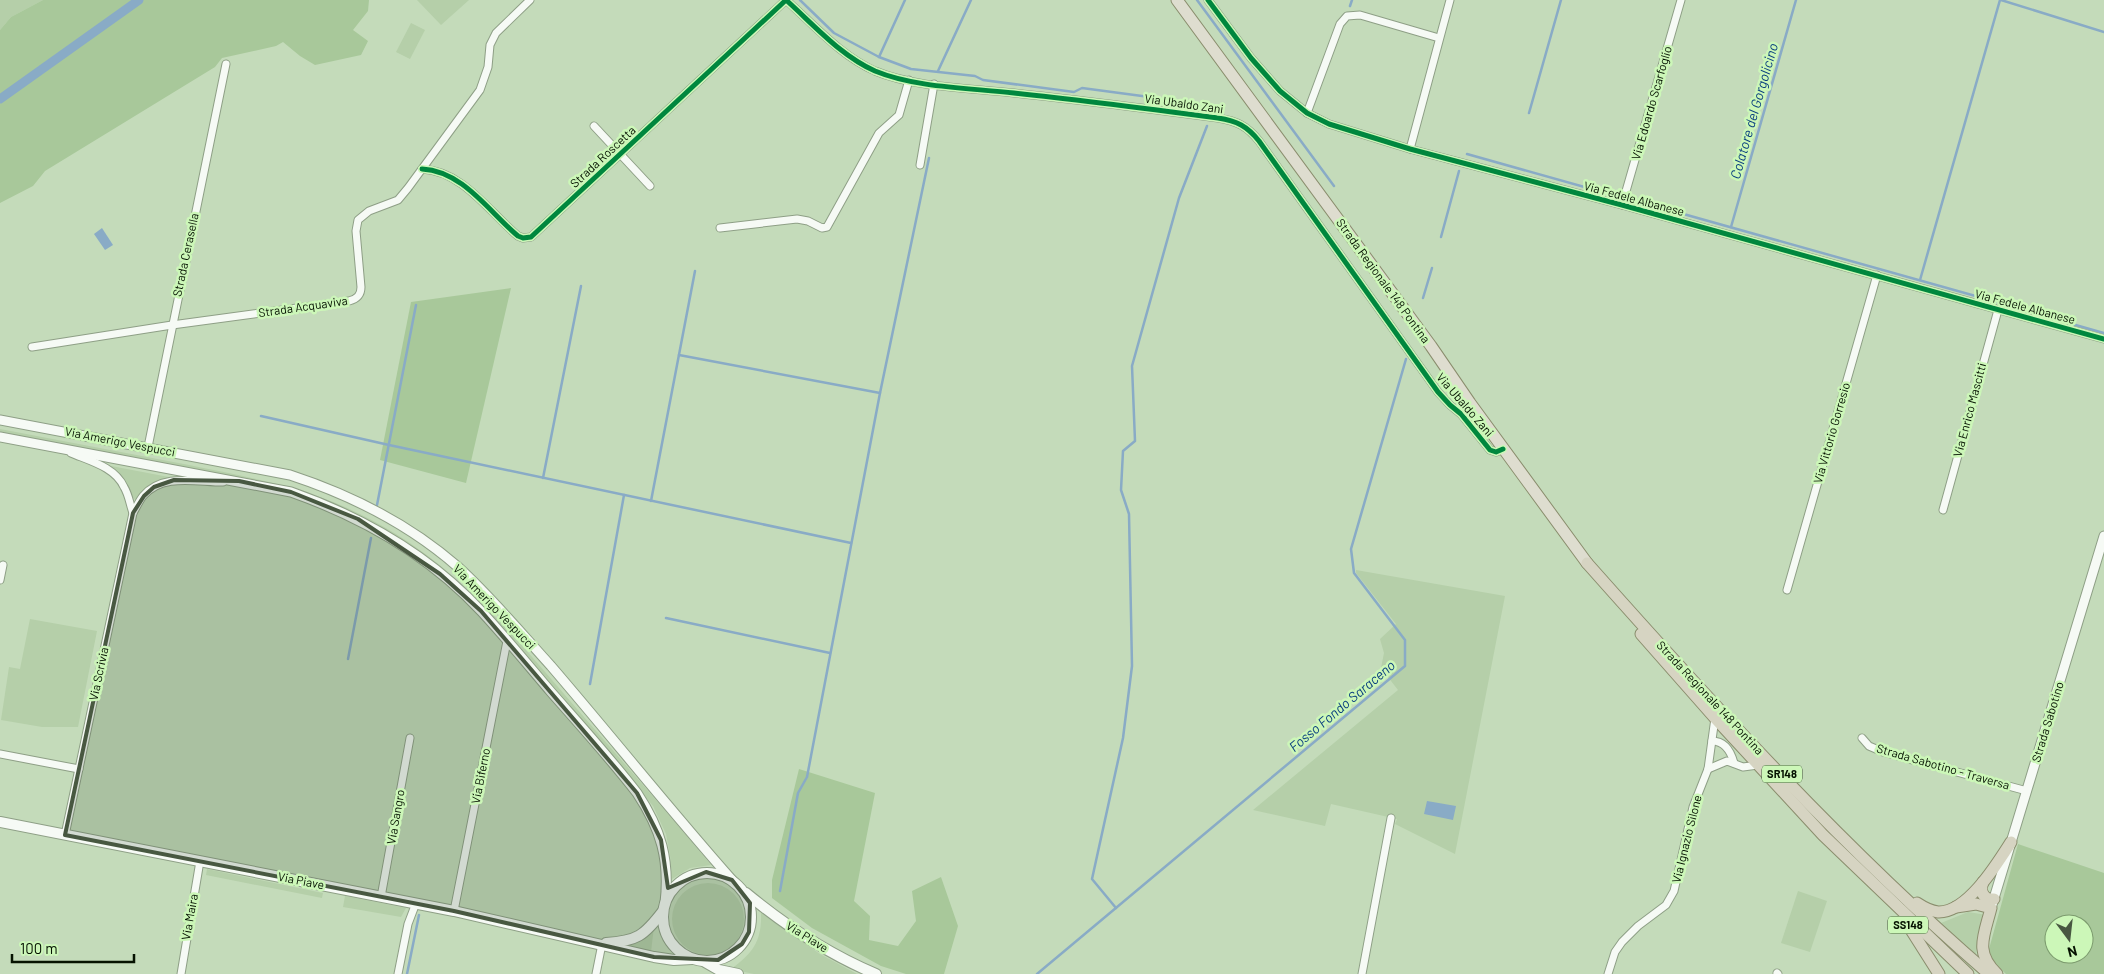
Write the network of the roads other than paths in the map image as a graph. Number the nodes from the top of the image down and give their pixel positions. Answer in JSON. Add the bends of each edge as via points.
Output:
{"nodes":[{"id":1,"x":530,"y":0,"type":"edge"},
{"id":2,"x":786,"y":0,"type":"edge"},
{"id":3,"x":1177,"y":0,"type":"edge"},
{"id":4,"x":1208,"y":0,"type":"edge"},
{"id":5,"x":1450,"y":0,"type":"edge"},
{"id":6,"x":1681,"y":0,"type":"edge"},
{"id":7,"x":1439,"y":38,"type":"junction"},
{"id":8,"x":226,"y":64,"type":"dead end"},
{"id":9,"x":909,"y":80,"type":"junction"},
{"id":10,"x":934,"y":84,"type":"junction"},
{"id":11,"x":1307,"y":113,"type":"junction"},
{"id":12,"x":594,"y":126,"type":"dead end"},
{"id":13,"x":1410,"y":149,"type":"junction"},
{"id":14,"x":620,"y":154,"type":"junction"},
{"id":15,"x":920,"y":165,"type":"dead end"},
{"id":16,"x":422,"y":169,"type":"junction"},
{"id":17,"x":650,"y":186,"type":"dead end"},
{"id":18,"x":1622,"y":205,"type":"junction"},
{"id":19,"x":720,"y":228,"type":"dead end"},
{"id":20,"x":1877,"y":275,"type":"junction"},
{"id":21,"x":1998,"y":310,"type":"junction"},
{"id":22,"x":172,"y":325,"type":"junction"},
{"id":23,"x":2104,"y":339,"type":"edge"},
{"id":24,"x":32,"y":347,"type":"dead end"},
{"id":25,"x":0,"y":420,"type":"edge"},
{"id":26,"x":0,"y":437,"type":"edge"},
{"id":27,"x":148,"y":447,"type":"junction"},
{"id":28,"x":59,"y":448,"type":"junction"},
{"id":29,"x":1503,"y":449,"type":"junction"},
{"id":30,"x":239,"y":481,"type":"junction"},
{"id":31,"x":1943,"y":510,"type":"dead end"},
{"id":32,"x":133,"y":513,"type":"junction"},
{"id":33,"x":2104,"y":536,"type":"edge"},
{"id":34,"x":1587,"y":563,"type":"junction"},
{"id":35,"x":3,"y":565,"type":"dead end"},
{"id":36,"x":0,"y":580,"type":"edge"},
{"id":37,"x":1787,"y":590,"type":"dead end"},
{"id":38,"x":508,"y":641,"type":"junction"},
{"id":39,"x":1715,"y":718,"type":"junction"},
{"id":40,"x":410,"y":738,"type":"dead end"},
{"id":41,"x":1862,"y":738,"type":"dead end"},
{"id":42,"x":1712,"y":741,"type":"junction"},
{"id":43,"x":0,"y":754,"type":"edge"},
{"id":44,"x":1734,"y":763,"type":"junction"},
{"id":45,"x":1758,"y":765,"type":"junction"},
{"id":46,"x":79,"y":769,"type":"junction"},
{"id":47,"x":1708,"y":769,"type":"junction"},
{"id":48,"x":2027,"y":791,"type":"junction"},
{"id":49,"x":1391,"y":818,"type":"dead end"},
{"id":50,"x":0,"y":822,"type":"edge"},
{"id":51,"x":65,"y":835,"type":"junction"},
{"id":52,"x":2011,"y":842,"type":"junction"},
{"id":53,"x":200,"y":861,"type":"junction"},
{"id":54,"x":732,"y":880,"type":"junction"},
{"id":55,"x":1871,"y":882,"type":"junction"},
{"id":56,"x":1982,"y":882,"type":"junction"},
{"id":57,"x":743,"y":890,"type":"junction"},
{"id":58,"x":1898,"y":890,"type":"junction"},
{"id":59,"x":381,"y":896,"type":"junction"},
{"id":60,"x":416,"y":903,"type":"junction"},
{"id":61,"x":1992,"y":903,"type":"junction"},
{"id":62,"x":664,"y":907,"type":"junction"},
{"id":63,"x":1955,"y":908,"type":"junction"},
{"id":64,"x":454,"y":911,"type":"junction"},
{"id":65,"x":602,"y":944,"type":"junction"},
{"id":66,"x":692,"y":959,"type":"junction"},
{"id":67,"x":704,"y":962,"type":"junction"},
{"id":68,"x":181,"y":974,"type":"edge"},
{"id":69,"x":398,"y":974,"type":"edge"},
{"id":70,"x":596,"y":974,"type":"edge"},
{"id":71,"x":738,"y":974,"type":"edge"},
{"id":72,"x":876,"y":974,"type":"edge"},
{"id":73,"x":1362,"y":974,"type":"edge"},
{"id":74,"x":1608,"y":974,"type":"edge"},
{"id":75,"x":1939,"y":974,"type":"edge"},
{"id":76,"x":1968,"y":974,"type":"edge"},
{"id":77,"x":1989,"y":974,"type":"edge"},
{"id":78,"x":1997,"y":974,"type":"edge"}],
"edges":[{"from":1,"to":16,"type":"street","name":"Strada Acquaviva","via":[[496,33],[490,45],[488,67],[480,90]]},
{"from":2,"to":9,"type":"street","name":"Via Ubaldo Zani","via":[[856,60],[882,73]]},
{"from":2,"to":14,"type":"street","name":"Strada Roscetta"},
{"from":3,"to":29,"type":"main road","name":"Strada Regionale 148 Pontina","number":"SR148"},
{"from":4,"to":11,"type":"street","name":"Via Fedele Albanese","via":[[1263,73]]},
{"from":5,"to":7,"type":"street"},
{"from":6,"to":18,"type":"street","name":"Via Edoardo Scarfoglio"},
{"from":7,"to":11,"type":"street","via":[[1357,15],[1344,18]]},
{"from":7,"to":13,"type":"street"},
{"from":8,"to":22,"type":"street","name":"Strada Cerasella"},
{"from":9,"to":10,"type":"street","name":"Via Ubaldo Zani"},
{"from":9,"to":19,"type":"street","via":[[899,116],[879,133],[827,226],[822,228],[798,219]]},
{"from":10,"to":15,"type":"street"},
{"from":10,"to":29,"type":"street","name":"Via Ubaldo Zani","via":[[1209,117],[1244,125],[1259,141],[1438,392],[1462,414],[1490,450]]},
{"from":11,"to":13,"type":"street","name":"Via Fedele Albanese","via":[[1329,124]]},
{"from":12,"to":14,"type":"street"},
{"from":13,"to":18,"type":"street","name":"Via Fedele Albanese"},
{"from":14,"to":16,"type":"street","name":"Strada Roscetta","via":[[534,235],[526,238],[516,234],[464,185],[431,169]]},
{"from":14,"to":17,"type":"street"},
{"from":16,"to":22,"type":"street","name":"Strada Acquaviva","via":[[401,198],[366,213],[358,220],[356,231],[362,287],[357,298]]},
{"from":18,"to":20,"type":"street","name":"Via Fedele Albanese"},
{"from":20,"to":21,"type":"street","name":"Via Fedele Albanese"},
{"from":20,"to":37,"type":"street","name":"Via Vittorio Gorresio"},
{"from":21,"to":23,"type":"street","name":"Via Fedele Albanese"},
{"from":21,"to":31,"type":"street","name":"Via Enrico Mascitti"},
{"from":22,"to":24,"type":"street","name":"Strada Acquaviva"},
{"from":22,"to":27,"type":"street","name":"Strada Cerasella"},
{"from":25,"to":27,"type":"street","name":"Via Amerigo Vespucci"},
{"from":26,"to":28,"type":"street","name":"Via Amerigo Vespucci"},
{"from":27,"to":54,"type":"street","name":"Via Amerigo Vespucci","via":[[290,475],[326,487],[390,518],[425,542],[458,567],[521,632]]},
{"from":28,"to":30,"type":"street","name":"Via Amerigo Vespucci"},
{"from":28,"to":32,"type":"street","name":"Via Scrivia","via":[[95,462],[117,476],[124,485]]},
{"from":29,"to":34,"type":"main road","name":"Strada Regionale 148 Pontina","number":"SR148"},
{"from":30,"to":32,"type":"street","name":"Via Scrivia","via":[[165,482],[144,496]]},
{"from":30,"to":38,"type":"street","name":"Via Amerigo Vespucci","via":[[291,492],[358,519],[440,574]]},
{"from":32,"to":46,"type":"street","name":"Via Scrivia"},
{"from":33,"to":48,"type":"street","name":"Strada Sabotino"},
{"from":34,"to":39,"type":"highway","name":"Strada Regionale 148 Pontina","number":"SR148","via":[[1648,642]]},
{"from":34,"to":58,"type":"highway","name":"Strada Regionale 148 Pontina","number":"SR148","via":[[1728,718],[1833,828]]},
{"from":35,"to":36,"type":"street"},
{"from":38,"to":62,"type":"street","name":"Via Amerigo Vespucci","via":[[626,779],[648,810],[665,854]]},
{"from":38,"to":64,"type":"street","name":"Via Biferno"},
{"from":39,"to":42,"type":"street","name":"Via Ignazio Silone"},
{"from":39,"to":45,"type":"highway","name":"Strada Regionale 148 Pontina","number":"SR148"},
{"from":40,"to":59,"type":"street","name":"Via Sangro"},
{"from":41,"to":48,"type":"street","name":"Strada Sabotino - Traversa","via":[[1883,752]]},
{"from":42,"to":44,"type":"street","via":[[1717,741],[1732,753]]},
{"from":42,"to":47,"type":"street","name":"Via Ignazio Silone"},
{"from":43,"to":46,"type":"street"},
{"from":44,"to":45,"type":"street"},
{"from":44,"to":47,"type":"street","via":[[1726,761]]},
{"from":45,"to":55,"type":"highway","name":"Strada Regionale 148 Pontina","number":"SR148"},
{"from":46,"to":51,"type":"street","name":"Via Scrivia"},
{"from":47,"to":74,"type":"street","name":"Via Ignazio Silone","via":[[1693,807],[1673,894],[1666,905],[1624,939],[1615,952]]},
{"from":48,"to":52,"type":"street","name":"Strada Sabotino"},
{"from":49,"to":73,"type":"street"},
{"from":50,"to":51,"type":"main road","name":"Via Piave"},
{"from":51,"to":53,"type":"main road","name":"Via Piave"},
{"from":52,"to":56,"type":"highway"},
{"from":52,"to":61,"type":"street","name":"Strada Sabotino"},
{"from":53,"to":59,"type":"main road","name":"Via Piave"},
{"from":53,"to":68,"type":"street","name":"Via Maira"},
{"from":54,"to":57,"type":"main road"},
{"from":54,"to":62,"type":"main road","via":[[706,872],[692,875],[671,891]]},
{"from":55,"to":75,"type":"highway","number":"SS148","via":[[1910,928]]},
{"from":55,"to":76,"type":"highway","name":"Strada Regionale 148 Pontina","number":"SR148"},
{"from":56,"to":61,"type":"highway","via":[[1980,888],[1984,897]]},
{"from":56,"to":63,"type":"highway"},
{"from":57,"to":67,"type":"main road","via":[[751,910],[749,932],[732,954]]},
{"from":57,"to":72,"type":"main road","name":"Via Piave","via":[[798,933]]},
{"from":58,"to":63,"type":"highway","via":[[1931,910]]},
{"from":58,"to":77,"type":"highway","name":"Strada Regionale 148 Pontina","number":"SR148"},
{"from":59,"to":60,"type":"main road","name":"Via Piave"},
{"from":60,"to":64,"type":"main road","name":"Via Piave"},
{"from":60,"to":69,"type":"street","via":[[408,924]]},
{"from":61,"to":63,"type":"highway"},
{"from":61,"to":78,"type":"highway","via":[[1982,952],[1987,964]]},
{"from":62,"to":65,"type":"main road","name":"Via Piave","via":[[644,933],[634,939]]},
{"from":62,"to":66,"type":"main road","via":[[666,935],[681,954]]},
{"from":64,"to":65,"type":"main road","name":"Via Piave"},
{"from":65,"to":66,"type":"main road","name":"Via Piave","via":[[654,957]]},
{"from":65,"to":70,"type":"street"},
{"from":66,"to":67,"type":"main road"},
{"from":67,"to":71,"type":"main road","via":[[719,970]]}]}
